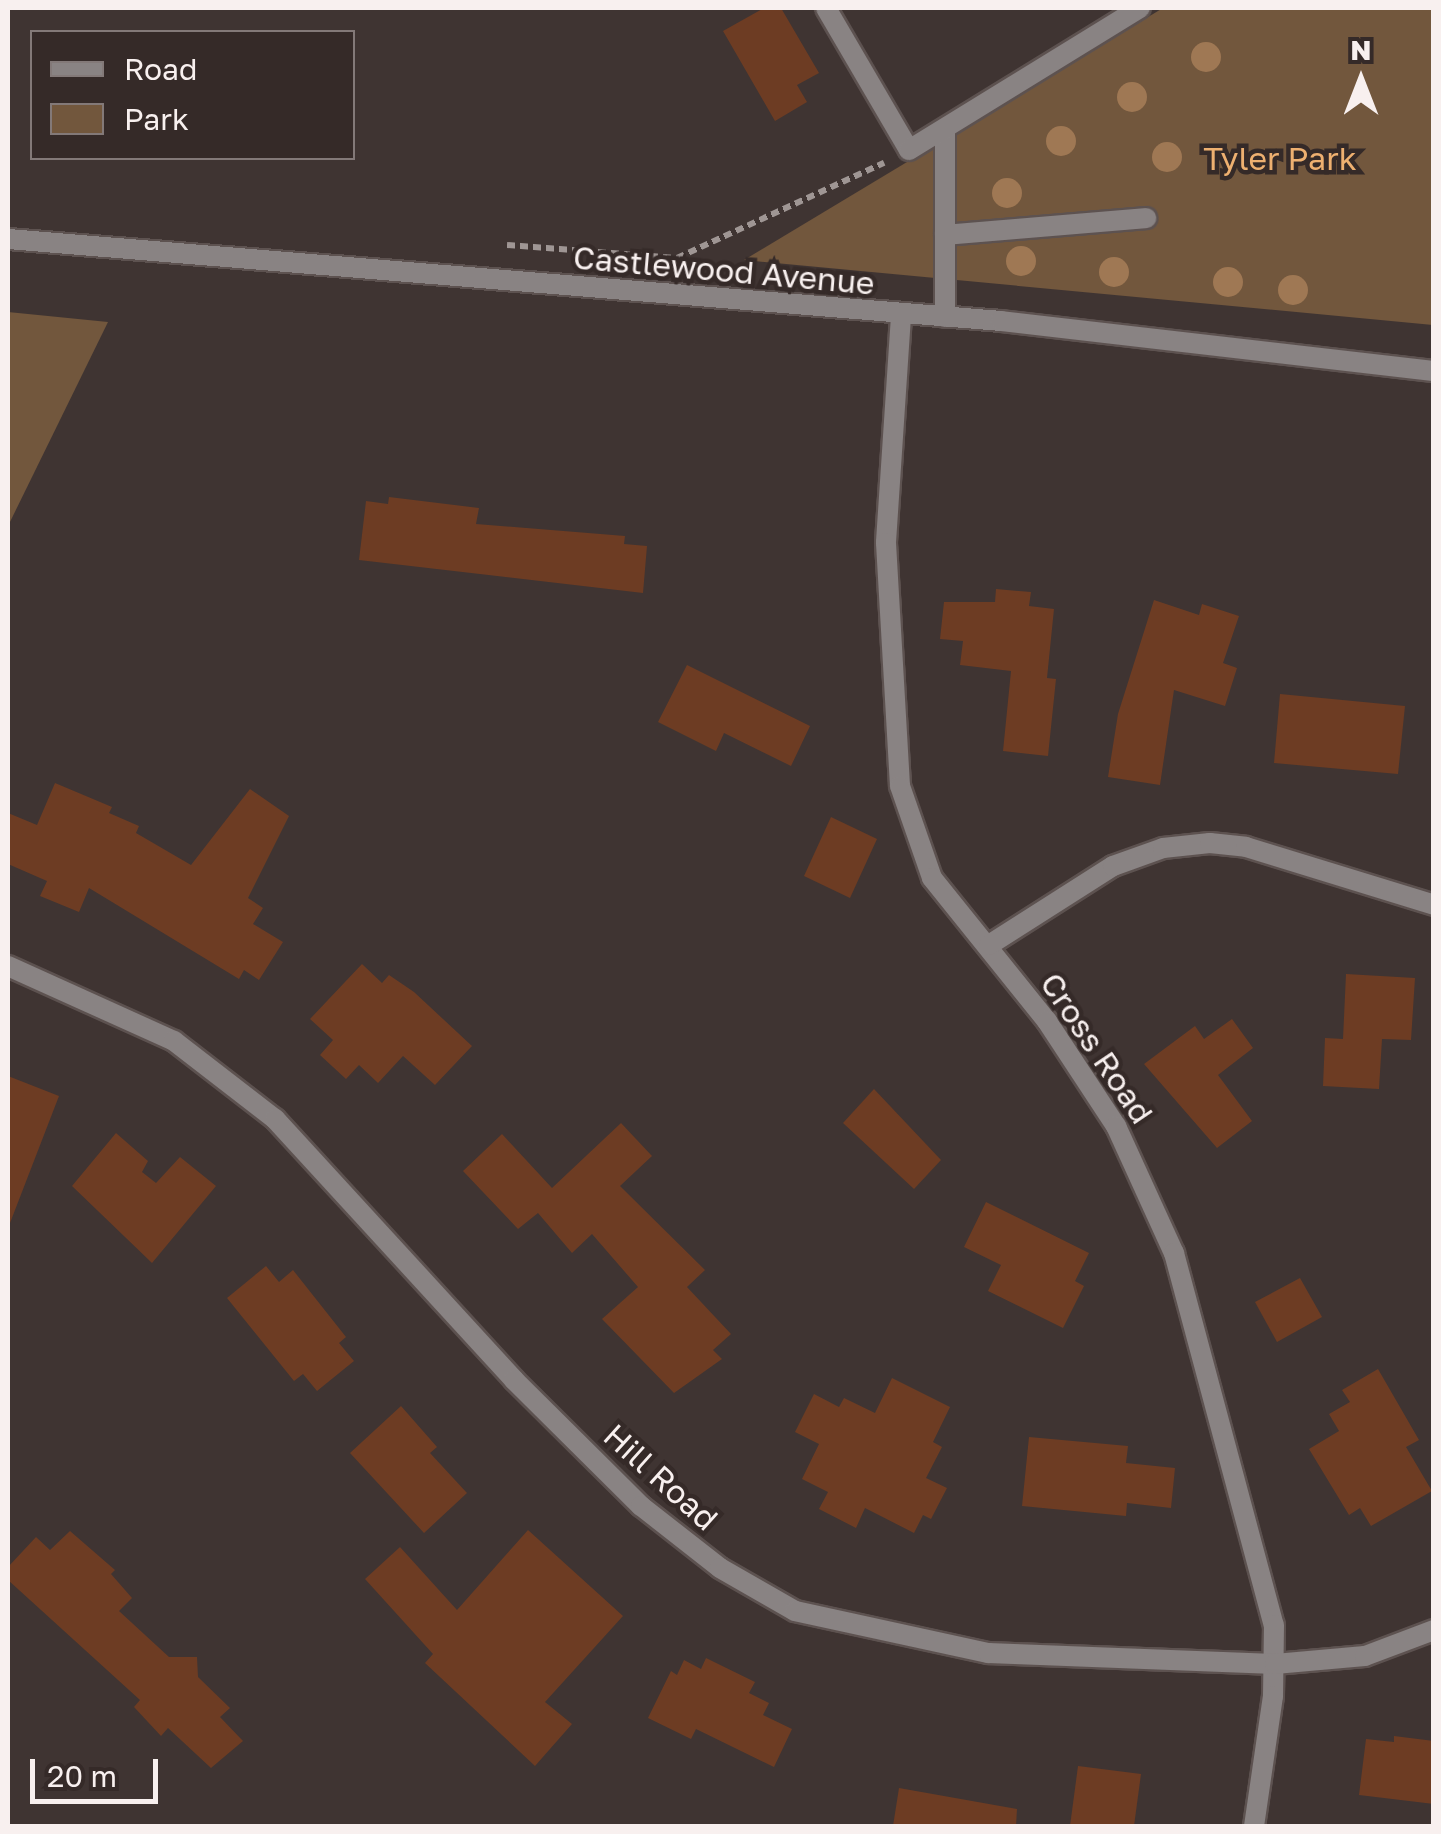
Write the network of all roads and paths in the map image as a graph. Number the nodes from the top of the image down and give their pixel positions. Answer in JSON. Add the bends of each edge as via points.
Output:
{"nodes":[{"id":1,"x":826,"y":8,"type":"edge"},
{"id":2,"x":1140,"y":8,"type":"edge"},
{"id":3,"x":945,"y":130,"type":"junction"},
{"id":4,"x":910,"y":150,"type":"junction"},
{"id":5,"x":1146,"y":218,"type":"dead end"},
{"id":6,"x":945,"y":235,"type":"junction"},
{"id":7,"x":8,"y":239,"type":"edge"},
{"id":8,"x":500,"y":244,"type":"dead end"},
{"id":9,"x":901,"y":316,"type":"junction"},
{"id":10,"x":945,"y":317,"type":"junction"},
{"id":11,"x":1434,"y":371,"type":"edge"},
{"id":12,"x":1434,"y":905,"type":"edge"},
{"id":13,"x":989,"y":945,"type":"junction"},
{"id":14,"x":8,"y":966,"type":"edge"},
{"id":15,"x":1434,"y":1630,"type":"edge"},
{"id":16,"x":1275,"y":1664,"type":"junction"},
{"id":17,"x":1254,"y":1826,"type":"edge"}],
"edges":[{"from":1,"to":4,"type":"street"},
{"from":2,"to":3,"type":"street"},
{"from":3,"to":4,"type":"street"},
{"from":3,"to":6,"type":"street"},
{"from":4,"to":8,"type":"path","via":[[677,258]]},
{"from":5,"to":6,"type":"street"},
{"from":6,"to":10,"type":"street"},
{"from":7,"to":9,"type":"street","name":"Castlewood Avenue","via":[[452,279],[638,288]]},
{"from":9,"to":10,"type":"street","name":"Castlewood Avenue"},
{"from":9,"to":13,"type":"street","name":"Cross Road","via":[[886,543],[900,786],[932,878]]},
{"from":10,"to":11,"type":"street","name":"Castlewood Avenue"},
{"from":12,"to":13,"type":"street","via":[[1246,847],[1210,843],[1163,848],[1113,866]]},
{"from":13,"to":16,"type":"street","name":"Cross Road","via":[[1116,1126],[1150,1191],[1196,1326],[1274,1625]]},
{"from":14,"to":16,"type":"street","name":"Hill Road","via":[[174,1041],[274,1119],[641,1506],[756,1591],[850,1628],[988,1653]]},
{"from":15,"to":16,"type":"street","name":"Hill Road","via":[[1365,1656]]},
{"from":16,"to":17,"type":"street","name":"Cross Road"}]}
